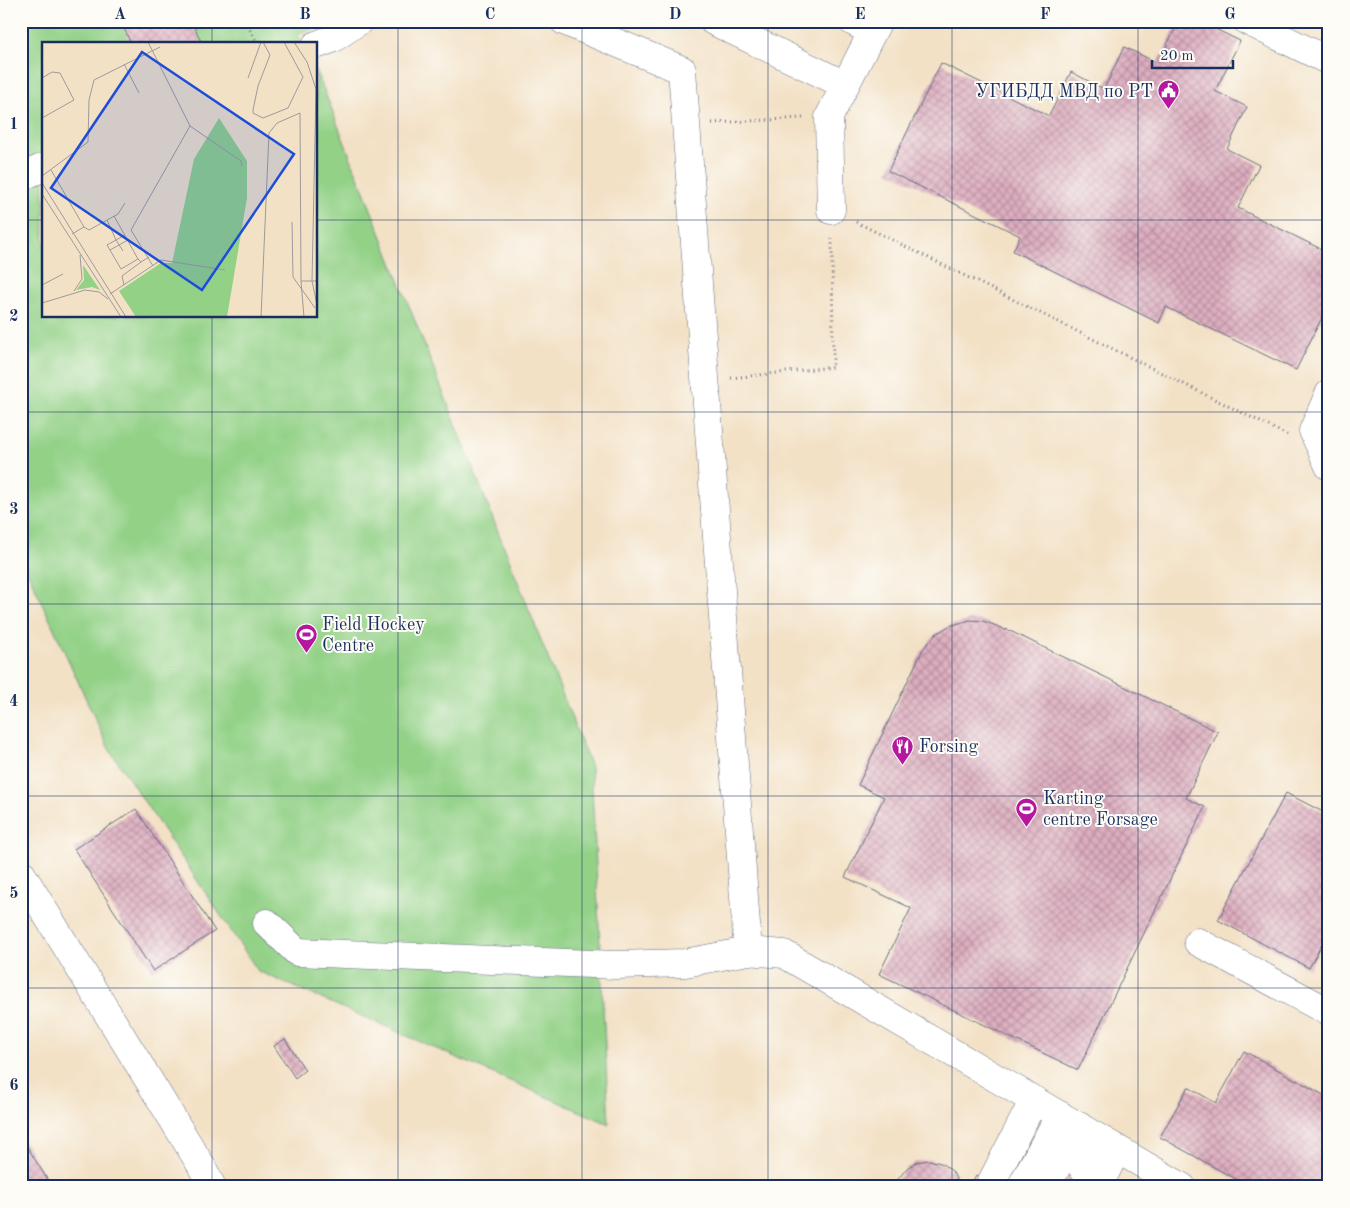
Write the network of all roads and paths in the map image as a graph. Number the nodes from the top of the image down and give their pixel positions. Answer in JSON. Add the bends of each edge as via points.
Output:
{"nodes":[{"id":1,"x":245,"y":21,"type":"edge"},
{"id":2,"x":359,"y":21,"type":"edge"},
{"id":3,"x":564,"y":21,"type":"edge"},
{"id":4,"x":713,"y":21,"type":"edge"},
{"id":5,"x":1247,"y":21,"type":"edge"},
{"id":6,"x":867,"y":25,"type":"edge"},
{"id":7,"x":257,"y":42,"type":"edge"},
{"id":8,"x":318,"y":44,"type":"edge"},
{"id":9,"x":1329,"y":61,"type":"edge"},
{"id":10,"x":845,"y":85,"type":"junction"},
{"id":11,"x":829,"y":117,"type":"junction"},
{"id":12,"x":686,"y":124,"type":"junction"},
{"id":13,"x":42,"y":167,"type":"edge"},
{"id":14,"x":21,"y":177,"type":"edge"},
{"id":15,"x":831,"y":210,"type":"junction"},
{"id":16,"x":705,"y":380,"type":"junction"},
{"id":17,"x":1329,"y":394,"type":"edge"},
{"id":18,"x":1326,"y":459,"type":"edge"},
{"id":19,"x":21,"y":873,"type":"edge"},
{"id":20,"x":267,"y":923,"type":"dead end"},
{"id":21,"x":1198,"y":942,"type":"dead end"},
{"id":22,"x":748,"y":951,"type":"junction"},
{"id":23,"x":1329,"y":1012,"type":"edge"},
{"id":24,"x":1034,"y":1100,"type":"junction"},
{"id":25,"x":1088,"y":1132,"type":"junction"},
{"id":26,"x":1093,"y":1172,"type":"dead end"},
{"id":27,"x":991,"y":1182,"type":"dead end"},
{"id":28,"x":212,"y":1187,"type":"edge"},
{"id":29,"x":1021,"y":1187,"type":"edge"},
{"id":30,"x":1046,"y":1187,"type":"edge"},
{"id":31,"x":1182,"y":1187,"type":"edge"}],
"edges":[{"from":1,"to":7,"type":"path"},
{"from":2,"to":8,"type":"lane"},
{"from":3,"to":12,"type":"lane","via":[[682,70]]},
{"from":4,"to":10,"type":"lane"},
{"from":5,"to":9,"type":"lane"},
{"from":6,"to":10,"type":"lane"},
{"from":10,"to":11,"type":"lane"},
{"from":11,"to":12,"type":"path"},
{"from":11,"to":15,"type":"lane"},
{"from":12,"to":16,"type":"lane"},
{"from":13,"to":14,"type":"lane"},
{"from":15,"to":16,"type":"path","via":[[833,367]]},
{"from":15,"to":18,"type":"path"},
{"from":16,"to":22,"type":"lane"},
{"from":17,"to":18,"type":"lane","via":[[1313,431]]},
{"from":19,"to":28,"type":"lane"},
{"from":20,"to":22,"type":"lane","via":[[297,952],[616,966],[685,963]]},
{"from":21,"to":23,"type":"lane"},
{"from":22,"to":24,"type":"lane","via":[[784,954]]},
{"from":24,"to":25,"type":"lane"},
{"from":24,"to":27,"type":"lane"},
{"from":25,"to":26,"type":"lane"},
{"from":25,"to":29,"type":"lane"},
{"from":25,"to":30,"type":"lane"},
{"from":25,"to":31,"type":"lane"}]}
